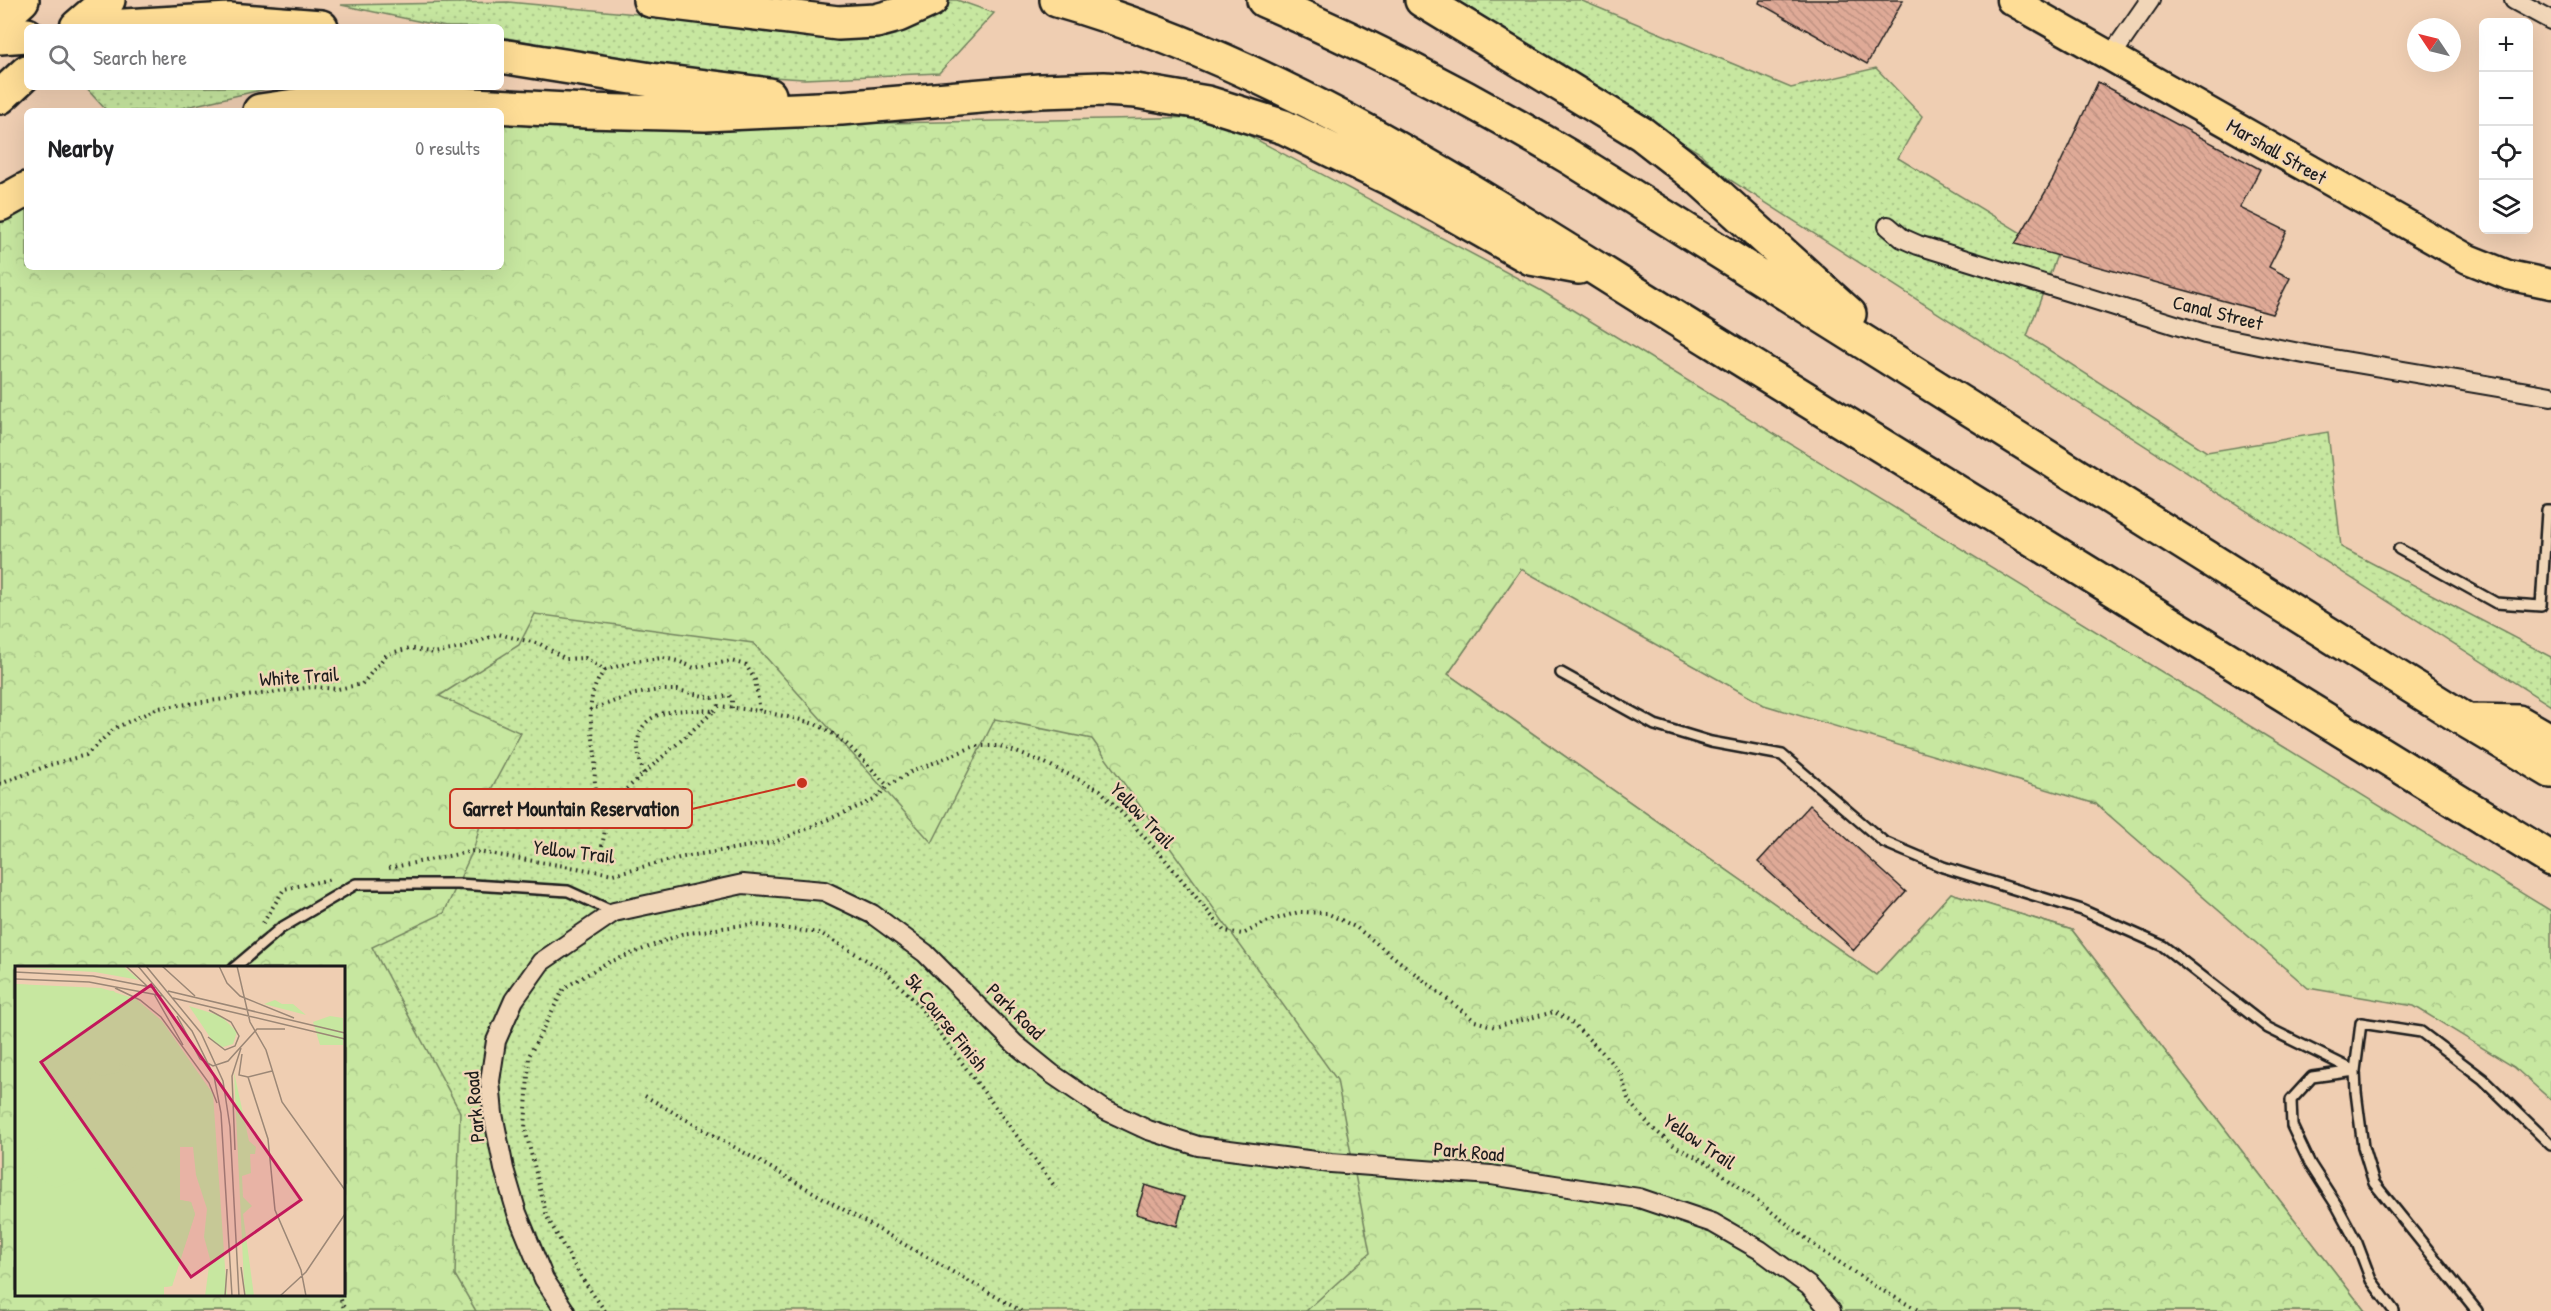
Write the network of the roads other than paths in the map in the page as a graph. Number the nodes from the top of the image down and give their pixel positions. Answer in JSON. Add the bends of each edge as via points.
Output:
{"nodes":[{"id":1,"x":22,"y":0,"type":"edge"},
{"id":2,"x":108,"y":0,"type":"edge"},
{"id":3,"x":651,"y":0,"type":"edge"},
{"id":4,"x":931,"y":0,"type":"edge"},
{"id":5,"x":1264,"y":0,"type":"edge"},
{"id":6,"x":1422,"y":0,"type":"edge"},
{"id":7,"x":2011,"y":0,"type":"edge"},
{"id":8,"x":2150,"y":0,"type":"edge"},
{"id":9,"x":2514,"y":0,"type":"edge"},
{"id":10,"x":1067,"y":3,"type":"edge"},
{"id":11,"x":0,"y":20,"type":"edge"},
{"id":12,"x":2551,"y":20,"type":"edge"},
{"id":13,"x":80,"y":24,"type":"edge"},
{"id":14,"x":148,"y":24,"type":"edge"},
{"id":15,"x":282,"y":24,"type":"edge"},
{"id":16,"x":24,"y":34,"type":"edge"},
{"id":17,"x":0,"y":37,"type":"edge"},
{"id":18,"x":504,"y":56,"type":"edge"},
{"id":19,"x":2111,"y":56,"type":"junction"},
{"id":20,"x":24,"y":74,"type":"edge"},
{"id":21,"x":0,"y":96,"type":"edge"},
{"id":22,"x":944,"y":99,"type":"junction"},
{"id":23,"x":281,"y":108,"type":"edge"},
{"id":24,"x":24,"y":191,"type":"edge"},
{"id":25,"x":0,"y":204,"type":"edge"},
{"id":26,"x":1888,"y":226,"type":"dead end"},
{"id":27,"x":1597,"y":270,"type":"junction"},
{"id":28,"x":2551,"y":284,"type":"edge"},
{"id":29,"x":1913,"y":372,"type":"junction"},
{"id":30,"x":2551,"y":396,"type":"edge"},
{"id":31,"x":2551,"y":511,"type":"edge"},
{"id":32,"x":2399,"y":549,"type":"dead end"},
{"id":33,"x":1561,"y":673,"type":"dead end"},
{"id":34,"x":2467,"y":721,"type":"junction"},
{"id":35,"x":2551,"y":741,"type":"edge"},
{"id":36,"x":2551,"y":771,"type":"edge"},
{"id":37,"x":2551,"y":859,"type":"edge"},
{"id":38,"x":614,"y":912,"type":"junction"},
{"id":39,"x":236,"y":966,"type":"edge"},
{"id":40,"x":2355,"y":1071,"type":"junction"},
{"id":41,"x":2551,"y":1145,"type":"edge"},
{"id":42,"x":565,"y":1311,"type":"edge"},
{"id":43,"x":1831,"y":1311,"type":"edge"},
{"id":44,"x":2394,"y":1311,"type":"edge"},
{"id":45,"x":2477,"y":1311,"type":"edge"}],
"edges":[{"from":1,"to":11,"type":"highway"},
{"from":2,"to":13,"type":"highway"},
{"from":3,"to":4,"type":"highway","via":[[838,23],[876,21]]},
{"from":5,"to":29,"type":"highway","via":[[1378,52],[1507,120]]},
{"from":6,"to":29,"type":"highway","via":[[1642,134],[1681,164]]},
{"from":7,"to":19,"type":"main road","name":"Marshall Street"},
{"from":8,"to":19,"type":"street"},
{"from":9,"to":12,"type":"street"},
{"from":10,"to":27,"type":"highway","via":[[1211,56],[1297,96],[1406,154]]},
{"from":14,"to":15,"type":"highway","via":[[229,20]]},
{"from":16,"to":17,"type":"highway"},
{"from":18,"to":22,"type":"highway","via":[[778,96]]},
{"from":19,"to":28,"type":"main road","name":"Marshall Street","via":[[2468,259],[2508,275]]},
{"from":20,"to":21,"type":"highway"},
{"from":22,"to":23,"type":"highway","via":[[705,114],[399,101]]},
{"from":22,"to":27,"type":"highway","via":[[1104,89],[1207,104],[1318,141],[1531,258]]},
{"from":24,"to":25,"type":"highway"},
{"from":26,"to":30,"type":"street","name":"Canal Street","via":[[1918,245],[2205,334],[2309,356]]},
{"from":27,"to":37,"type":"highway"},
{"from":29,"to":34,"type":"highway"},
{"from":31,"to":32,"type":"lane","via":[[2547,511],[2541,606],[2496,603]]},
{"from":33,"to":40,"type":"lane","via":[[1655,725],[1712,742],[1782,755],[1884,842],[1943,867],[2082,910],[2163,946],[2268,1028]]},
{"from":34,"to":35,"type":"highway","via":[[2518,722]]},
{"from":34,"to":36,"type":"highway"},
{"from":38,"to":39,"type":"lane","via":[[568,891],[458,884],[356,884],[281,928]]},
{"from":38,"to":42,"type":"street","name":"Park Road","via":[[541,962],[514,1000],[496,1041],[490,1082],[497,1136],[517,1213],[544,1279]]},
{"from":38,"to":43,"type":"street","name":"Park Road","via":[[743,884],[824,891],[872,914],[925,953],[1015,1044],[1052,1074],[1105,1110],[1148,1130],[1198,1146],[1331,1163],[1491,1175],[1639,1198],[1713,1223],[1760,1250],[1809,1286]]},
{"from":40,"to":41,"type":"lane","via":[[2361,1023],[2421,1032],[2483,1080]]},
{"from":40,"to":44,"type":"lane","via":[[2312,1077],[2291,1100],[2292,1126],[2357,1243],[2372,1280]]},
{"from":40,"to":45,"type":"lane","via":[[2363,1147],[2374,1183]]}]}
